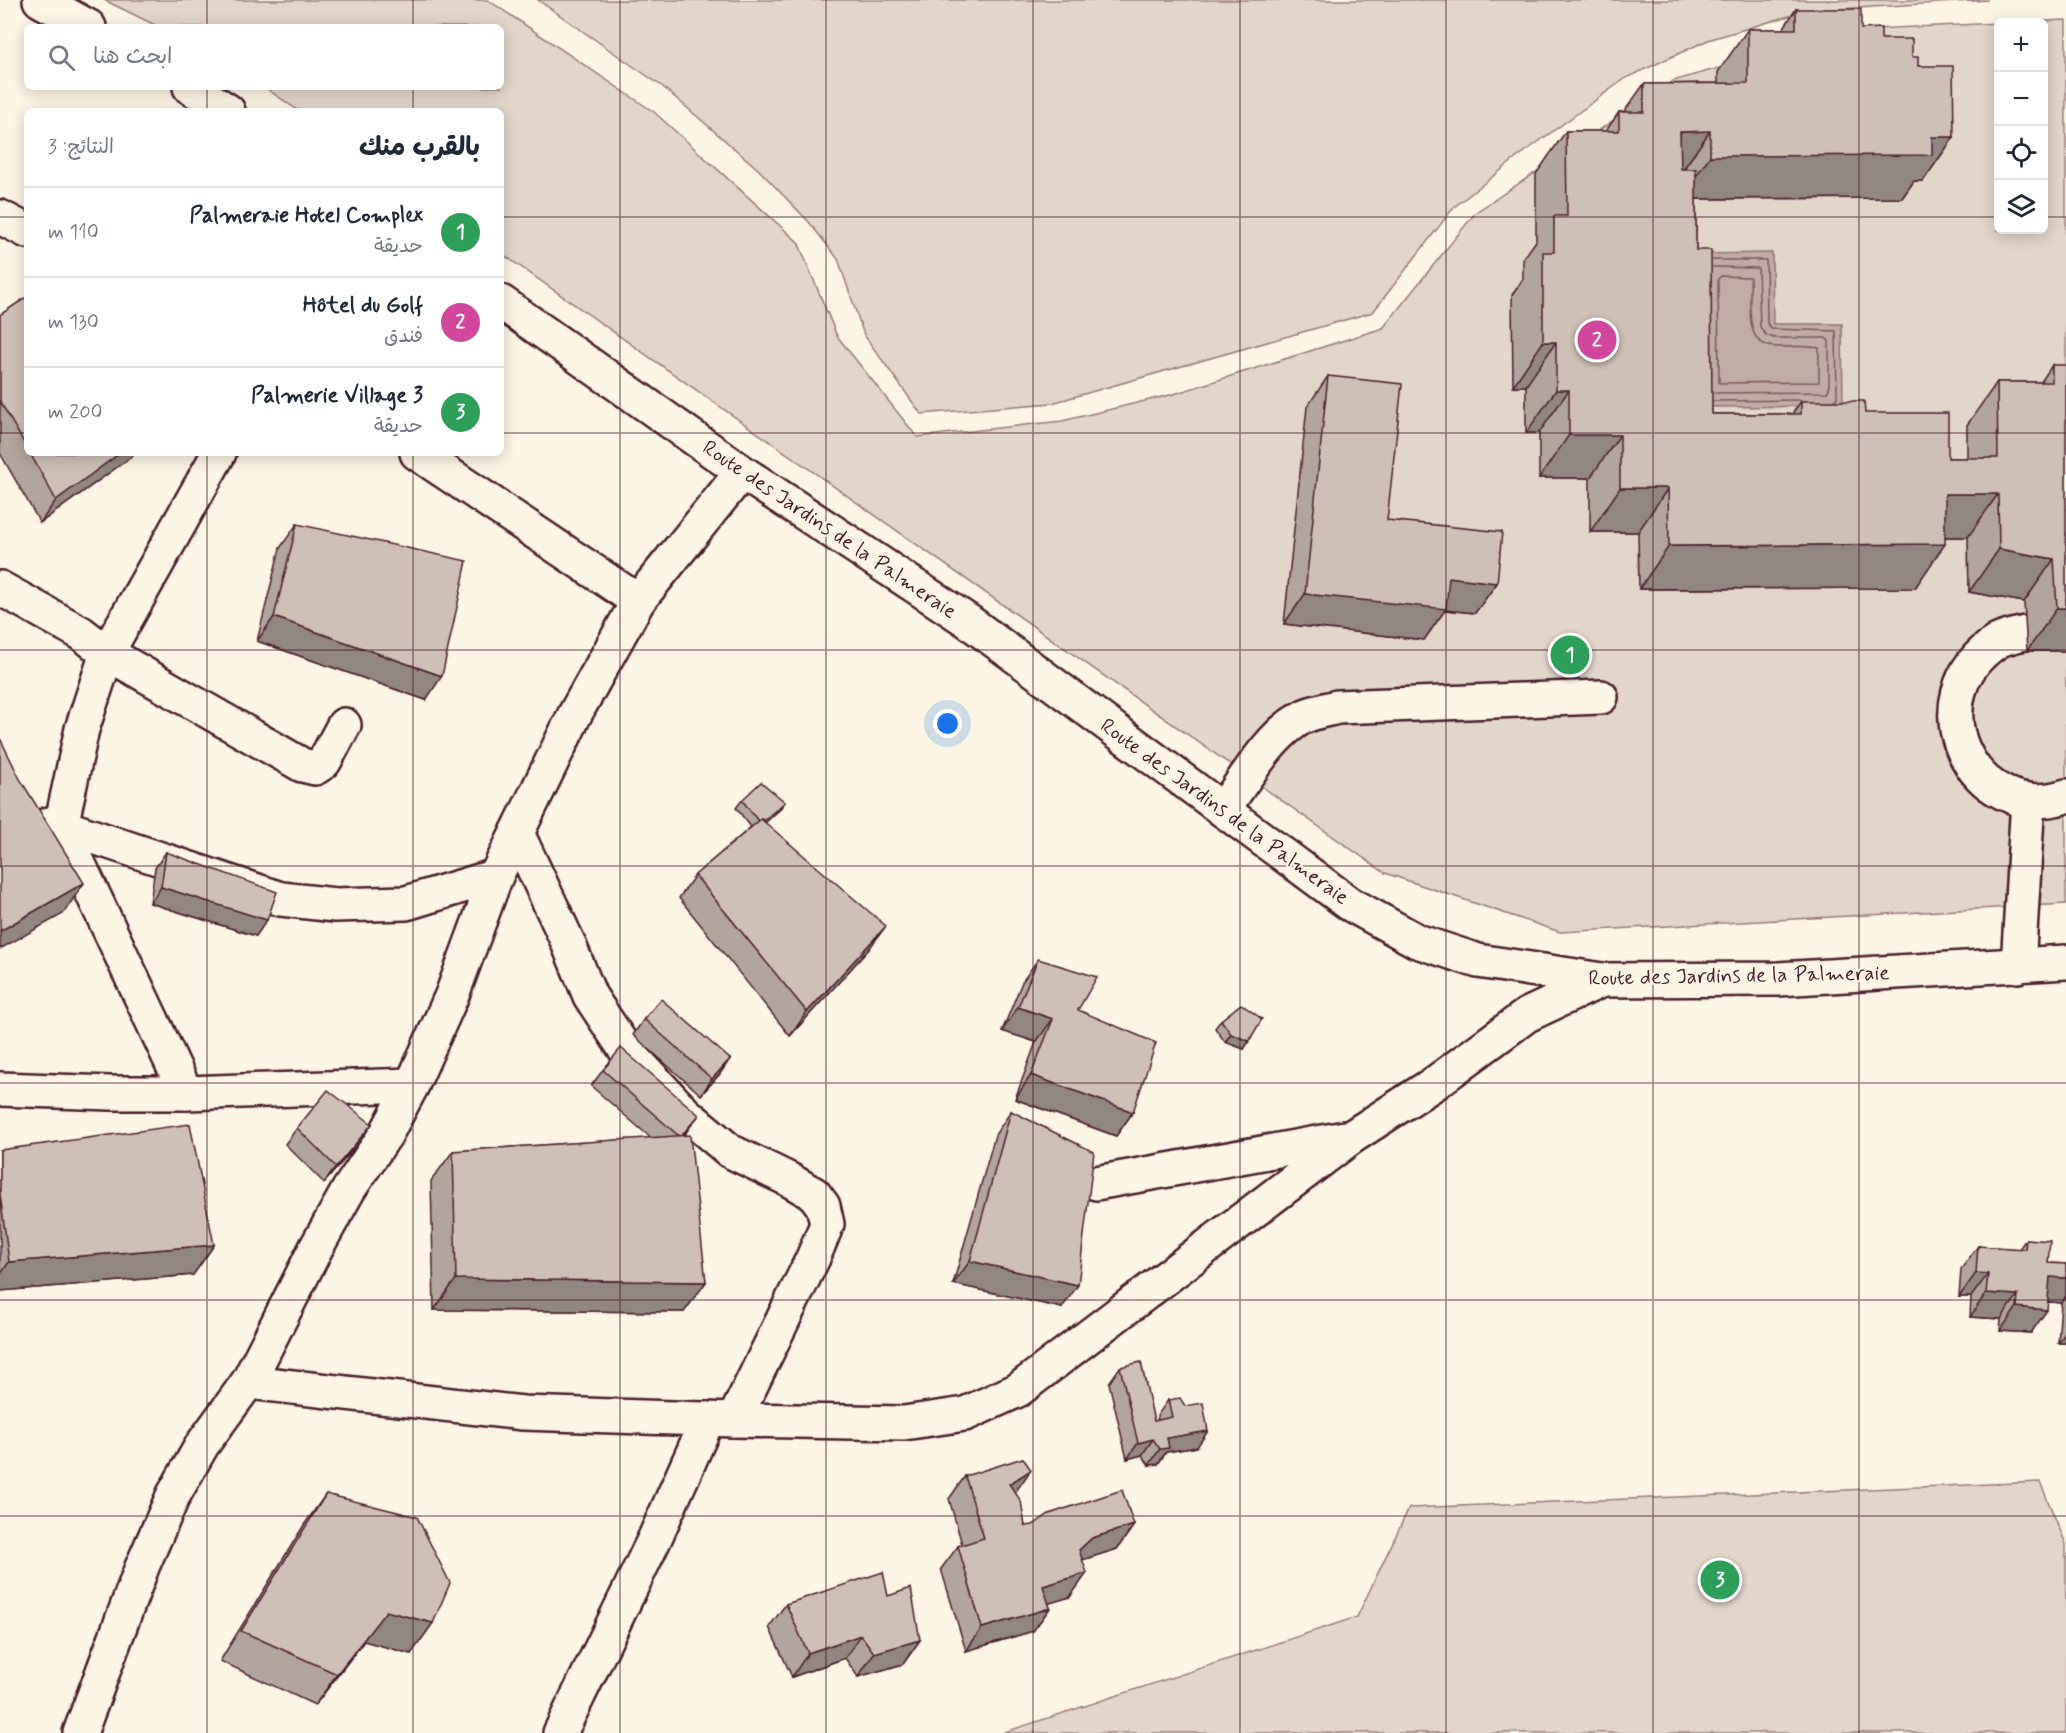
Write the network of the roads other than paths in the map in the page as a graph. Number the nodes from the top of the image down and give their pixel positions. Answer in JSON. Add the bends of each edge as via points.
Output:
{"nodes":[{"id":1,"x":40,"y":0,"type":"edge"},
{"id":2,"x":84,"y":24,"type":"edge"},
{"id":3,"x":195,"y":90,"type":"edge"},
{"id":4,"x":223,"y":108,"type":"edge"},
{"id":5,"x":0,"y":217,"type":"edge"},
{"id":6,"x":24,"y":229,"type":"edge"},
{"id":7,"x":504,"y":304,"type":"edge"},
{"id":8,"x":217,"y":456,"type":"edge"},
{"id":9,"x":421,"y":456,"type":"edge"},
{"id":10,"x":742,"y":472,"type":"junction"},
{"id":11,"x":0,"y":588,"type":"edge"},
{"id":12,"x":638,"y":601,"type":"junction"},
{"id":13,"x":2025,"y":633,"type":"dead end"},
{"id":14,"x":107,"y":652,"type":"junction"},
{"id":15,"x":1601,"y":697,"type":"dead end"},
{"id":16,"x":344,"y":726,"type":"dead end"},
{"id":17,"x":2066,"y":796,"type":"edge"},
{"id":18,"x":2028,"y":800,"type":"junction"},
{"id":19,"x":1223,"y":810,"type":"junction"},
{"id":20,"x":20,"y":820,"type":"edge"},
{"id":21,"x":62,"y":826,"type":"junction"},
{"id":22,"x":517,"y":833,"type":"junction"},
{"id":23,"x":496,"y":876,"type":"junction"},
{"id":24,"x":2066,"y":962,"type":"edge"},
{"id":25,"x":2018,"y":966,"type":"junction"},
{"id":26,"x":1602,"y":980,"type":"junction"},
{"id":27,"x":412,"y":1085,"type":"junction"},
{"id":28,"x":0,"y":1089,"type":"edge"},
{"id":29,"x":186,"y":1093,"type":"junction"},
{"id":30,"x":1350,"y":1138,"type":"junction"},
{"id":31,"x":1096,"y":1183,"type":"edge"},
{"id":32,"x":248,"y":1382,"type":"junction"},
{"id":33,"x":721,"y":1419,"type":"junction"},
{"id":34,"x":90,"y":1730,"type":"edge"},
{"id":35,"x":560,"y":1733,"type":"edge"}],
"edges":[{"from":1,"to":2,"type":"street"},
{"from":3,"to":4,"type":"street"},
{"from":5,"to":6,"type":"street"},
{"from":7,"to":10,"type":"street","name":"Route des Jardins de la Palmeraie"},
{"from":8,"to":14,"type":"street"},
{"from":9,"to":12,"type":"street"},
{"from":10,"to":12,"type":"street"},
{"from":10,"to":19,"type":"street","name":"Route des Jardins de la Palmeraie","via":[[968,621]]},
{"from":11,"to":14,"type":"street"},
{"from":12,"to":22,"type":"street","via":[[575,714]]},
{"from":13,"to":18,"type":"street","via":[[2000,640],[1976,659],[1961,684],[1955,714],[1958,739],[1969,762],[1986,781],[2006,794]]},
{"from":14,"to":16,"type":"street","via":[[302,765],[315,768],[324,762]]},
{"from":14,"to":21,"type":"street","via":[[82,729]]},
{"from":15,"to":19,"type":"street","via":[[1337,707],[1319,712],[1304,717],[1270,744]]},
{"from":17,"to":18,"type":"street"},
{"from":18,"to":25,"type":"street"},
{"from":19,"to":26,"type":"street","name":"Route des Jardins de la Palmeraie","via":[[1350,904],[1417,941],[1478,961]]},
{"from":20,"to":21,"type":"street"},
{"from":21,"to":23,"type":"street","via":[[281,899],[335,905],[406,903]]},
{"from":21,"to":29,"type":"street"},
{"from":22,"to":23,"type":"street"},
{"from":22,"to":33,"type":"street","via":[[590,996],[625,1049],[685,1113],[730,1151],[814,1194],[823,1206],[827,1224],[813,1258]]},
{"from":23,"to":27,"type":"street","via":[[452,995]]},
{"from":24,"to":25,"type":"street","name":"Route des Jardins de la Palmeraie"},
{"from":25,"to":26,"type":"street","name":"Route des Jardins de la Palmeraie","via":[[1778,979]]},
{"from":26,"to":30,"type":"street","via":[[1527,1015],[1435,1083]]},
{"from":27,"to":29,"type":"street"},
{"from":27,"to":32,"type":"street","via":[[316,1248]]},
{"from":28,"to":29,"type":"street"},
{"from":30,"to":31,"type":"street"},
{"from":30,"to":33,"type":"street","via":[[1018,1390],[965,1414],[904,1423]]},
{"from":32,"to":33,"type":"street","via":[[523,1413]]},
{"from":32,"to":34,"type":"street","via":[[202,1445],[173,1496],[142,1567]]},
{"from":33,"to":35,"type":"street","via":[[654,1540]]}]}
